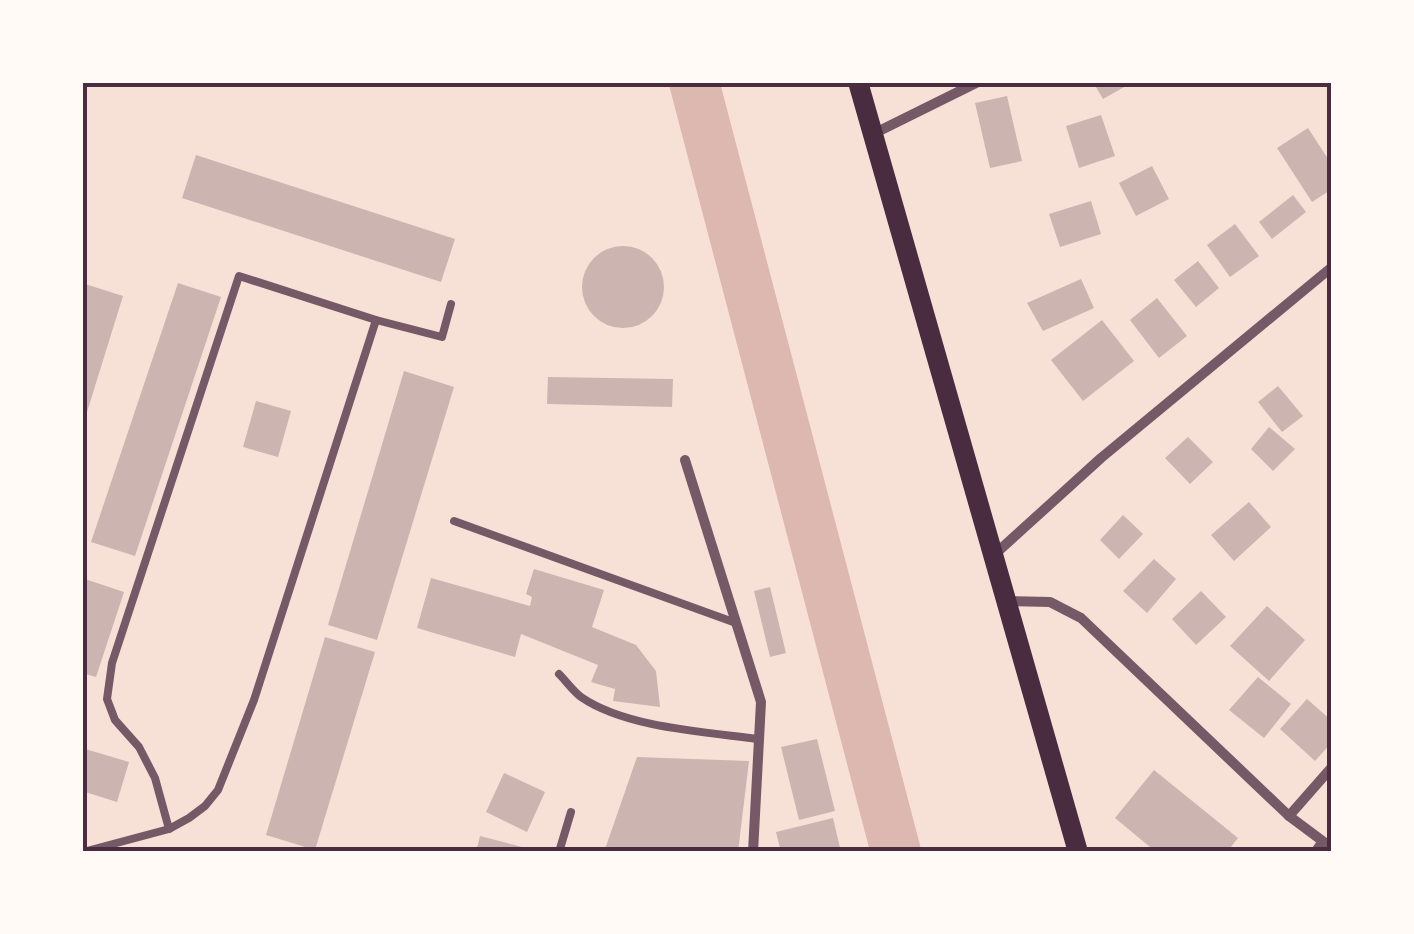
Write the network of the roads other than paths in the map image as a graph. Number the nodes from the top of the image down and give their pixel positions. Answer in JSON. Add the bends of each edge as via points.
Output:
{"nodes":[{"id":1,"x":858,"y":82,"type":"edge"},
{"id":2,"x":978,"y":82,"type":"edge"},
{"id":3,"x":872,"y":134,"type":"junction"},
{"id":4,"x":1332,"y":267,"type":"edge"},
{"id":5,"x":451,"y":304,"type":"dead end"},
{"id":6,"x":376,"y":320,"type":"junction"},
{"id":7,"x":685,"y":460,"type":"dead end"},
{"id":8,"x":454,"y":521,"type":"dead end"},
{"id":9,"x":993,"y":556,"type":"junction"},
{"id":10,"x":1006,"y":601,"type":"junction"},
{"id":11,"x":736,"y":623,"type":"junction"},
{"id":12,"x":559,"y":674,"type":"dead end"},
{"id":13,"x":759,"y":739,"type":"junction"},
{"id":14,"x":1332,"y":767,"type":"edge"},
{"id":15,"x":571,"y":812,"type":"dead end"},
{"id":16,"x":1289,"y":816,"type":"junction"},
{"id":17,"x":169,"y":829,"type":"junction"},
{"id":18,"x":1327,"y":845,"type":"edge"},
{"id":19,"x":84,"y":852,"type":"edge"},
{"id":20,"x":560,"y":852,"type":"edge"},
{"id":21,"x":753,"y":852,"type":"edge"},
{"id":22,"x":1078,"y":852,"type":"edge"},
{"id":23,"x":1314,"y":852,"type":"edge"}],
"edges":[{"from":1,"to":3,"type":"main road"},
{"from":2,"to":3,"type":"street"},
{"from":3,"to":9,"type":"main road"},
{"from":4,"to":9,"type":"street","via":[[1100,458]]},
{"from":5,"to":6,"type":"lane","via":[[442,337]]},
{"from":6,"to":17,"type":"lane","via":[[254,700],[218,790]]},
{"from":6,"to":17,"type":"lane","via":[[239,276],[112,663],[107,698],[115,720],[139,746]]},
{"from":7,"to":11,"type":"street"},
{"from":8,"to":11,"type":"lane"},
{"from":9,"to":10,"type":"main road"},
{"from":10,"to":16,"type":"street","via":[[1050,602],[1081,618]]},
{"from":10,"to":22,"type":"main road"},
{"from":11,"to":13,"type":"street","via":[[761,702]]},
{"from":12,"to":13,"type":"lane","via":[[580,696],[612,712]]},
{"from":13,"to":21,"type":"street"},
{"from":14,"to":16,"type":"street"},
{"from":15,"to":20,"type":"lane"},
{"from":16,"to":18,"type":"street"},
{"from":17,"to":19,"type":"lane"},
{"from":18,"to":23,"type":"lane"}]}
